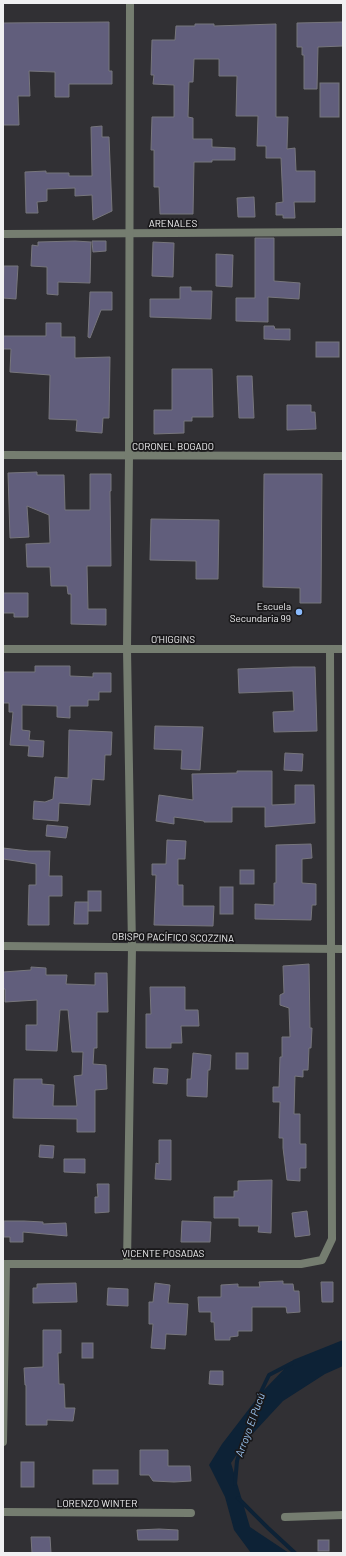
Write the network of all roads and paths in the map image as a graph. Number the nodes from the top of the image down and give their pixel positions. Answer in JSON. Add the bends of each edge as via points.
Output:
{"nodes":[{"id":1,"x":130,"y":3,"type":"edge"},
{"id":2,"x":343,"y":232,"type":"edge"},
{"id":3,"x":128,"y":233,"type":"junction"},
{"id":4,"x":3,"y":234,"type":"edge"},
{"id":5,"x":3,"y":455,"type":"edge"},
{"id":6,"x":129,"y":456,"type":"junction"},
{"id":7,"x":343,"y":456,"type":"edge"},
{"id":8,"x":3,"y":649,"type":"edge"},
{"id":9,"x":127,"y":649,"type":"junction"},
{"id":10,"x":330,"y":649,"type":"junction"},
{"id":11,"x":343,"y":649,"type":"edge"},
{"id":12,"x":3,"y":946,"type":"edge"},
{"id":13,"x":132,"y":947,"type":"junction"},
{"id":14,"x":330,"y":949,"type":"junction"},
{"id":15,"x":343,"y":949,"type":"edge"},
{"id":16,"x":127,"y":1263,"type":"junction"},
{"id":17,"x":4,"y":1264,"type":"edge"},
{"id":18,"x":3,"y":1442,"type":"edge"},
{"id":19,"x":3,"y":1512,"type":"edge"},
{"id":20,"x":192,"y":1513,"type":"dead end"},
{"id":21,"x":343,"y":1515,"type":"edge"},
{"id":22,"x":285,"y":1517,"type":"dead end"}],
"edges":[{"from":1,"to":3,"type":"street"},
{"from":2,"to":3,"type":"street","name":"ARENALES"},
{"from":3,"to":4,"type":"street","name":"ARENALES"},
{"from":3,"to":6,"type":"street"},
{"from":5,"to":6,"type":"street","name":"CORONEL BOGADO"},
{"from":6,"to":7,"type":"street","name":"CORONEL BOGADO"},
{"from":6,"to":9,"type":"street"},
{"from":8,"to":9,"type":"street","name":"O'HIGGINS"},
{"from":9,"to":10,"type":"street","name":"O'HIGGINS"},
{"from":9,"to":13,"type":"street"},
{"from":10,"to":11,"type":"street","name":"O'HIGGINS"},
{"from":10,"to":14,"type":"street"},
{"from":12,"to":13,"type":"street","name":"OBISPO PACÍFICO SCOZZINA"},
{"from":13,"to":14,"type":"street","name":"OBISPO PACÍFICO SCOZZINA"},
{"from":13,"to":16,"type":"street"},
{"from":14,"to":15,"type":"street","name":"OBISPO PACÍFICO SCOZZINA"},
{"from":14,"to":16,"type":"street","name":"VICENTE POSADAS","via":[[332,1239],[322,1260],[301,1264]]},
{"from":16,"to":17,"type":"street","name":"VICENTE POSADAS"},
{"from":17,"to":18,"type":"street"},
{"from":19,"to":20,"type":"street","name":"LORENZO WINTER"},
{"from":21,"to":22,"type":"street"}]}
